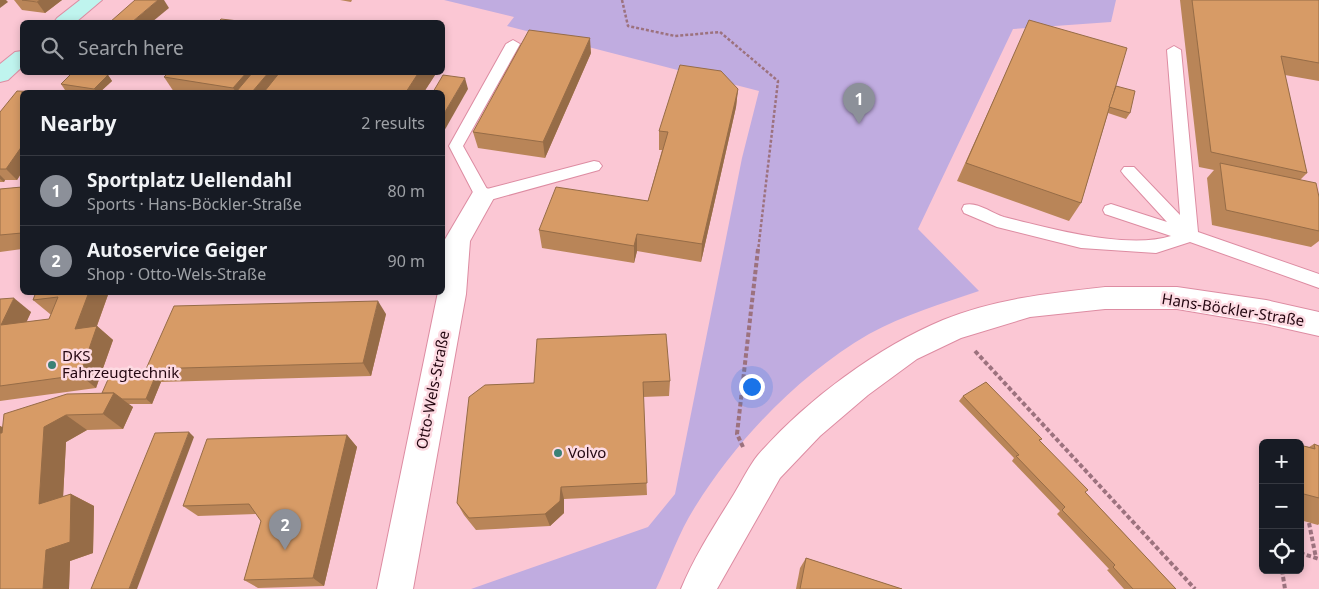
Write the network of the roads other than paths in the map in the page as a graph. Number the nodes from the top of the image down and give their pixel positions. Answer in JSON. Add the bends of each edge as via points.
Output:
{"nodes":[{"id":1,"x":92,"y":0,"type":"edge"},
{"id":2,"x":67,"y":20,"type":"edge"},
{"id":3,"x":513,"y":44,"type":"dead end"},
{"id":4,"x":1174,"y":50,"type":"dead end"},
{"id":5,"x":20,"y":59,"type":"edge"},
{"id":6,"x":0,"y":75,"type":"edge"},
{"id":7,"x":594,"y":166,"type":"dead end"},
{"id":8,"x":1129,"y":171,"type":"dead end"},
{"id":9,"x":483,"y":196,"type":"junction"},
{"id":10,"x":970,"y":209,"type":"dead end"},
{"id":11,"x":1111,"y":210,"type":"dead end"},
{"id":12,"x":1190,"y":236,"type":"junction"},
{"id":13,"x":1319,"y":282,"type":"edge"},
{"id":14,"x":1319,"y":324,"type":"edge"},
{"id":15,"x":395,"y":589,"type":"edge"},
{"id":16,"x":699,"y":589,"type":"edge"}],
"edges":[{"from":1,"to":2,"type":"main road"},
{"from":3,"to":9,"type":"lane","via":[[456,146]]},
{"from":4,"to":12,"type":"lane"},
{"from":5,"to":6,"type":"main road"},
{"from":7,"to":9,"type":"lane"},
{"from":8,"to":12,"type":"lane"},
{"from":9,"to":15,"type":"street","name":"Otto-Wels-Straße","via":[[457,241],[452,294]]},
{"from":10,"to":12,"type":"lane","via":[[997,221],[1081,242],[1156,248]]},
{"from":11,"to":12,"type":"lane"},
{"from":12,"to":13,"type":"lane"},
{"from":14,"to":16,"type":"street","name":"Hans-Böckler-Straße","via":[[1177,298],[1105,298],[1030,306],[954,328],[907,350],[809,426],[770,467],[706,571]]}]}
